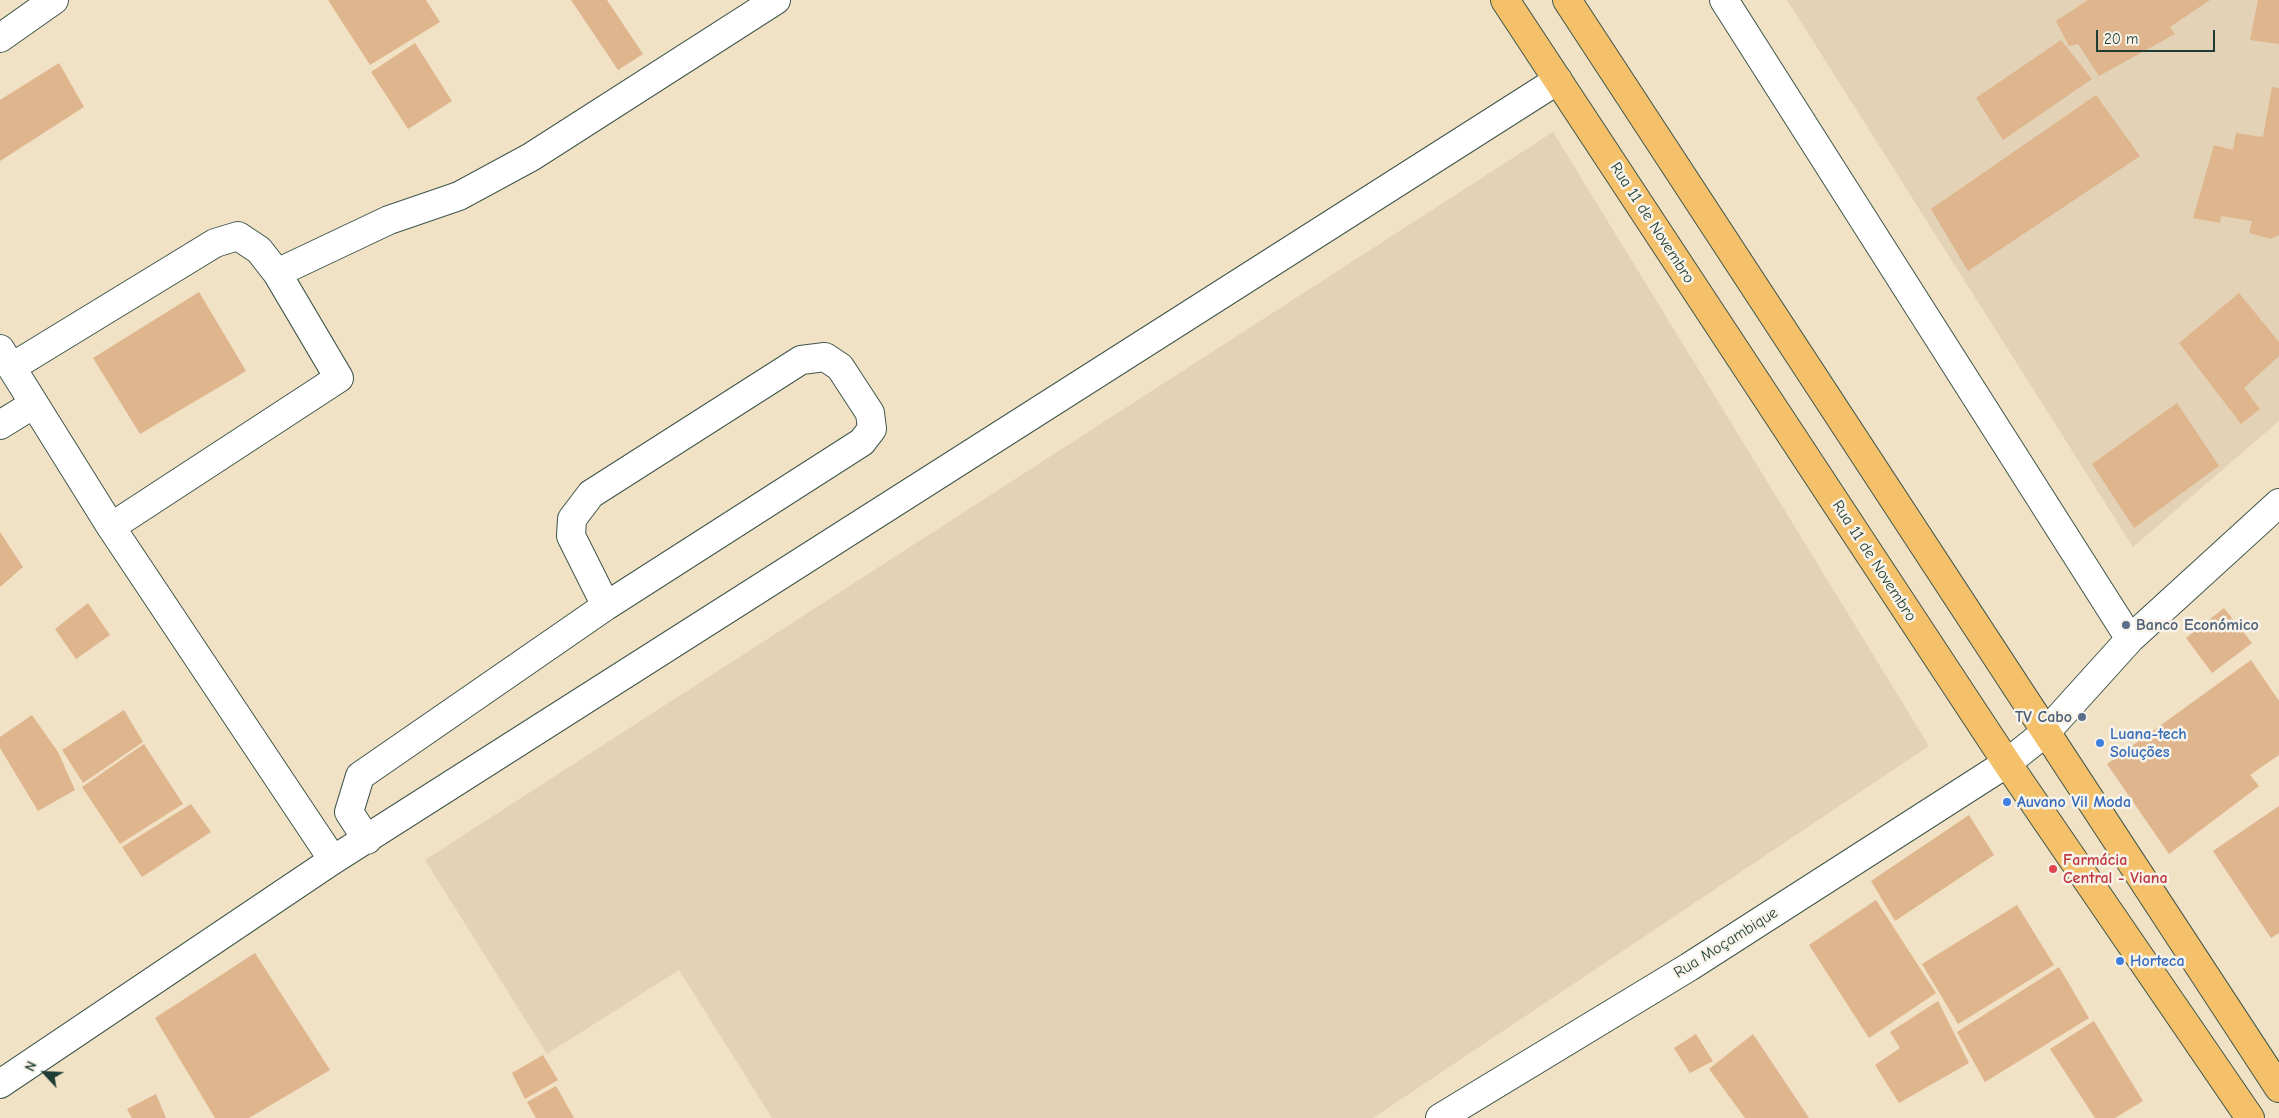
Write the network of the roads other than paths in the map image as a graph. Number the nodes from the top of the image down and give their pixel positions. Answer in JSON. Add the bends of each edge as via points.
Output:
{"nodes":[{"id":1,"x":54,"y":0,"type":"edge"},
{"id":2,"x":776,"y":0,"type":"edge"},
{"id":3,"x":1505,"y":0,"type":"edge"},
{"id":4,"x":1566,"y":0,"type":"edge"},
{"id":5,"x":1724,"y":0,"type":"edge"},
{"id":6,"x":0,"y":38,"type":"edge"},
{"id":7,"x":1558,"y":80,"type":"junction"},
{"id":8,"x":277,"y":273,"type":"junction"},
{"id":9,"x":6,"y":358,"type":"edge"},
{"id":10,"x":34,"y":404,"type":"junction"},
{"id":11,"x":0,"y":425,"type":"edge"},
{"id":12,"x":2279,"y":503,"type":"edge"},
{"id":13,"x":111,"y":527,"type":"junction"},
{"id":14,"x":606,"y":606,"type":"junction"},
{"id":15,"x":2130,"y":639,"type":"junction"},
{"id":16,"x":2046,"y":732,"type":"junction"},
{"id":17,"x":2007,"y":763,"type":"junction"},
{"id":18,"x":367,"y":840,"type":"junction"},
{"id":19,"x":333,"y":860,"type":"junction"},
{"id":20,"x":0,"y":1084,"type":"edge"},
{"id":21,"x":2279,"y":1088,"type":"edge"},
{"id":22,"x":1440,"y":1118,"type":"edge"},
{"id":23,"x":2250,"y":1118,"type":"edge"}],
"edges":[{"from":1,"to":6,"type":"street"},
{"from":2,"to":8,"type":"street","via":[[531,156],[459,196],[389,220]]},
{"from":3,"to":7,"type":"main road","name":"Rua 11 de Novembro"},
{"from":4,"to":16,"type":"main road"},
{"from":5,"to":15,"type":"street"},
{"from":7,"to":17,"type":"main road","name":"Rua 11 de Novembro"},
{"from":7,"to":18,"type":"street"},
{"from":8,"to":9,"type":"street","via":[[258,250],[238,236],[215,242]]},
{"from":8,"to":13,"type":"street","via":[[339,378]]},
{"from":9,"to":10,"type":"street"},
{"from":10,"to":11,"type":"street"},
{"from":10,"to":13,"type":"street"},
{"from":12,"to":15,"type":"street","name":"Rua Moçambique"},
{"from":13,"to":19,"type":"street"},
{"from":14,"to":14,"type":"street","via":[[862,442],[872,430],[870,413],[840,367],[825,357],[801,360],[591,494],[572,519],[571,536]]},
{"from":14,"to":18,"type":"street","via":[[360,776],[349,812]]},
{"from":15,"to":16,"type":"street","name":"Rua Moçambique"},
{"from":16,"to":17,"type":"street","name":"Rua Moçambique"},
{"from":16,"to":21,"type":"main road"},
{"from":17,"to":22,"type":"street","name":"Rua Moçambique","via":[[1689,967]]},
{"from":17,"to":23,"type":"main road","name":"Rua 11 de Novembro"},
{"from":18,"to":19,"type":"street"},
{"from":19,"to":20,"type":"street"}]}
